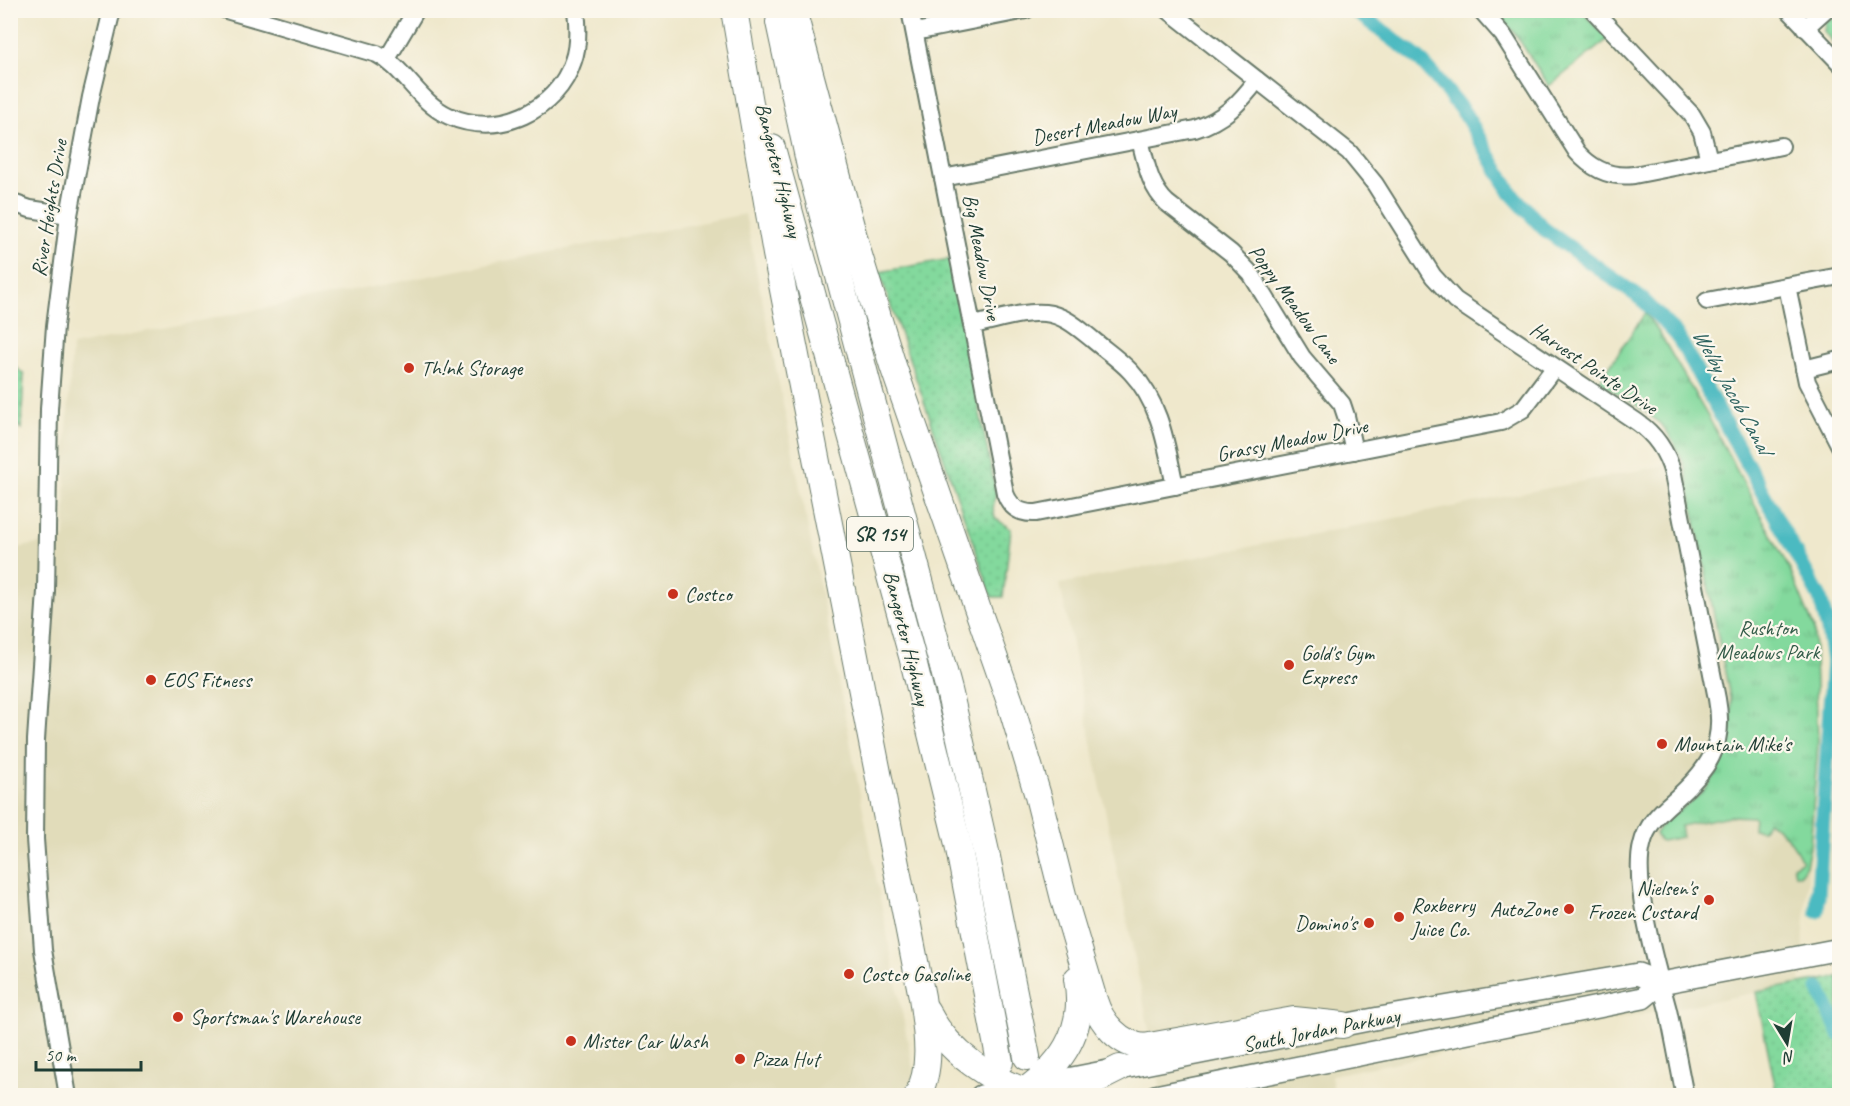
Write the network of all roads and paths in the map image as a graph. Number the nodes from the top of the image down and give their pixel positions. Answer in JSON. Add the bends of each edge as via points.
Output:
{"nodes":[{"id":1,"x":112,"y":10,"type":"edge"},
{"id":2,"x":226,"y":10,"type":"edge"},
{"id":3,"x":416,"y":10,"type":"edge"},
{"id":4,"x":576,"y":10,"type":"edge"},
{"id":5,"x":734,"y":10,"type":"edge"},
{"id":6,"x":740,"y":10,"type":"edge"},
{"id":7,"x":777,"y":10,"type":"edge"},
{"id":8,"x":793,"y":10,"type":"edge"},
{"id":9,"x":910,"y":10,"type":"edge"},
{"id":10,"x":1026,"y":10,"type":"edge"},
{"id":11,"x":1168,"y":10,"type":"edge"},
{"id":12,"x":1481,"y":10,"type":"edge"},
{"id":13,"x":1593,"y":10,"type":"edge"},
{"id":14,"x":1789,"y":10,"type":"edge"},
{"id":15,"x":1825,"y":10,"type":"edge"},
{"id":16,"x":1806,"y":28,"type":"junction"},
{"id":17,"x":915,"y":32,"type":"junction"},
{"id":18,"x":387,"y":59,"type":"junction"},
{"id":19,"x":1839,"y":63,"type":"edge"},
{"id":20,"x":1257,"y":80,"type":"junction"},
{"id":21,"x":1140,"y":140,"type":"junction"},
{"id":22,"x":1781,"y":146,"type":"dead end"},
{"id":23,"x":1709,"y":160,"type":"junction"},
{"id":24,"x":943,"y":178,"type":"junction"},
{"id":25,"x":10,"y":202,"type":"edge"},
{"id":26,"x":69,"y":215,"type":"junction"},
{"id":27,"x":1839,"y":276,"type":"edge"},
{"id":28,"x":1787,"y":286,"type":"junction"},
{"id":29,"x":1707,"y":301,"type":"dead end"},
{"id":30,"x":972,"y":325,"type":"junction"},
{"id":31,"x":1839,"y":360,"type":"edge"},
{"id":32,"x":1554,"y":368,"type":"junction"},
{"id":33,"x":1804,"y":369,"type":"junction"},
{"id":34,"x":1839,"y":446,"type":"edge"},
{"id":35,"x":1354,"y":451,"type":"junction"},
{"id":36,"x":1174,"y":486,"type":"junction"},
{"id":37,"x":1016,"y":509,"type":"joint"},
{"id":38,"x":1065,"y":903,"type":"junction"},
{"id":39,"x":1839,"y":949,"type":"edge"},
{"id":40,"x":1660,"y":982,"type":"junction"},
{"id":41,"x":922,"y":997,"type":"junction"},
{"id":42,"x":1343,"y":1025,"type":"junction"},
{"id":43,"x":1028,"y":1058,"type":"dead end"},
{"id":44,"x":1000,"y":1062,"type":"dead end"},
{"id":45,"x":1120,"y":1068,"type":"junction"},
{"id":46,"x":1025,"y":1091,"type":"edge"},
{"id":47,"x":68,"y":1095,"type":"edge"},
{"id":48,"x":918,"y":1095,"type":"edge"},
{"id":49,"x":981,"y":1095,"type":"edge"},
{"id":50,"x":1064,"y":1095,"type":"edge"},
{"id":51,"x":1155,"y":1095,"type":"edge"},
{"id":52,"x":1685,"y":1095,"type":"edge"}],
"edges":[{"from":1,"to":26,"type":"street","name":"River Heights Drive"},
{"from":2,"to":18,"type":"street"},
{"from":3,"to":18,"type":"street"},
{"from":4,"to":18,"type":"street","via":[[576,51],[564,81],[539,108],[509,121],[476,124],[451,117],[419,95]]},
{"from":5,"to":41,"type":"highway","via":[[776,254]]},
{"from":6,"to":44,"type":"highway","name":"Bangerter Highway","number":"SR 154","via":[[791,220],[921,689],[958,844]]},
{"from":7,"to":43,"type":"highway","name":"Bangerter Highway","number":"SR 154","via":[[812,171],[949,690]]},
{"from":8,"to":38,"type":"highway","via":[[861,264],[1010,702]]},
{"from":9,"to":17,"type":"street","name":"Big Meadow Drive"},
{"from":10,"to":17,"type":"street"},
{"from":11,"to":20,"type":"street","name":"Harvest Pointe Drive"},
{"from":12,"to":23,"type":"street","via":[[1507,41],[1577,153],[1590,165],[1626,176]]},
{"from":13,"to":23,"type":"street","via":[[1692,115],[1702,132]]},
{"from":14,"to":16,"type":"street"},
{"from":15,"to":16,"type":"street"},
{"from":16,"to":19,"type":"street"},
{"from":17,"to":24,"type":"street","name":"Big Meadow Drive"},
{"from":20,"to":21,"type":"street","name":"Desert Meadow Way","via":[[1242,100],[1216,121]]},
{"from":20,"to":32,"type":"street","name":"Harvest Pointe Drive","via":[[1359,162],[1443,288]]},
{"from":21,"to":24,"type":"street","name":"Desert Meadow Way"},
{"from":21,"to":35,"type":"street","name":"Poppy Meadow Lane","via":[[1156,191],[1242,262],[1302,357],[1342,404]]},
{"from":22,"to":23,"type":"street"},
{"from":24,"to":30,"type":"street","name":"Big Meadow Drive"},
{"from":25,"to":26,"type":"street"},
{"from":26,"to":47,"type":"street","name":"River Heights Drive","via":[[49,409],[45,630],[34,774],[40,926]]},
{"from":27,"to":28,"type":"street"},
{"from":28,"to":29,"type":"street"},
{"from":28,"to":33,"type":"street"},
{"from":30,"to":36,"type":"street","via":[[1032,314],[1053,315],[1072,323],[1141,384],[1164,435]]},
{"from":30,"to":37,"type":"street","name":"Big Meadow Drive","via":[[1005,493]]},
{"from":31,"to":33,"type":"street"},
{"from":32,"to":35,"type":"street","name":"Grassy Meadow Drive","via":[[1523,409],[1508,420]]},
{"from":32,"to":40,"type":"street","name":"Harvest Pointe Drive","via":[[1646,428],[1666,454],[1719,710],[1719,733],[1713,755],[1694,783],[1654,819],[1641,846],[1640,884]]},
{"from":33,"to":34,"type":"street"},
{"from":35,"to":36,"type":"street","name":"Grassy Meadow Drive"},
{"from":36,"to":37,"type":"street","name":"Grassy Meadow Drive","via":[[1036,513]]},
{"from":38,"to":42,"type":"highway","via":[[1097,1010],[1112,1031],[1132,1044],[1155,1047],[1294,1020]]},
{"from":38,"to":46,"type":"highway","via":[[1079,987],[1075,1032],[1052,1068]]},
{"from":39,"to":40,"type":"main road","name":"South Jordan Parkway"},
{"from":40,"to":42,"type":"main road","name":"South Jordan Parkway","via":[[1638,974]]},
{"from":40,"to":51,"type":"main road","name":"South Jordan Parkway","via":[[1643,998]]},
{"from":40,"to":52,"type":"street","name":"Harvest Pointe Drive"},
{"from":41,"to":46,"type":"highway","via":[[940,1034],[963,1056],[993,1078]]},
{"from":41,"to":48,"type":"highway","via":[[927,1068]]},
{"from":42,"to":45,"type":"main road","name":"South Jordan Parkway"},
{"from":45,"to":46,"type":"main road","name":"South Jordan Parkway"},
{"from":45,"to":50,"type":"highway"},
{"from":46,"to":49,"type":"main road","name":"South Jordan Parkway"}]}
